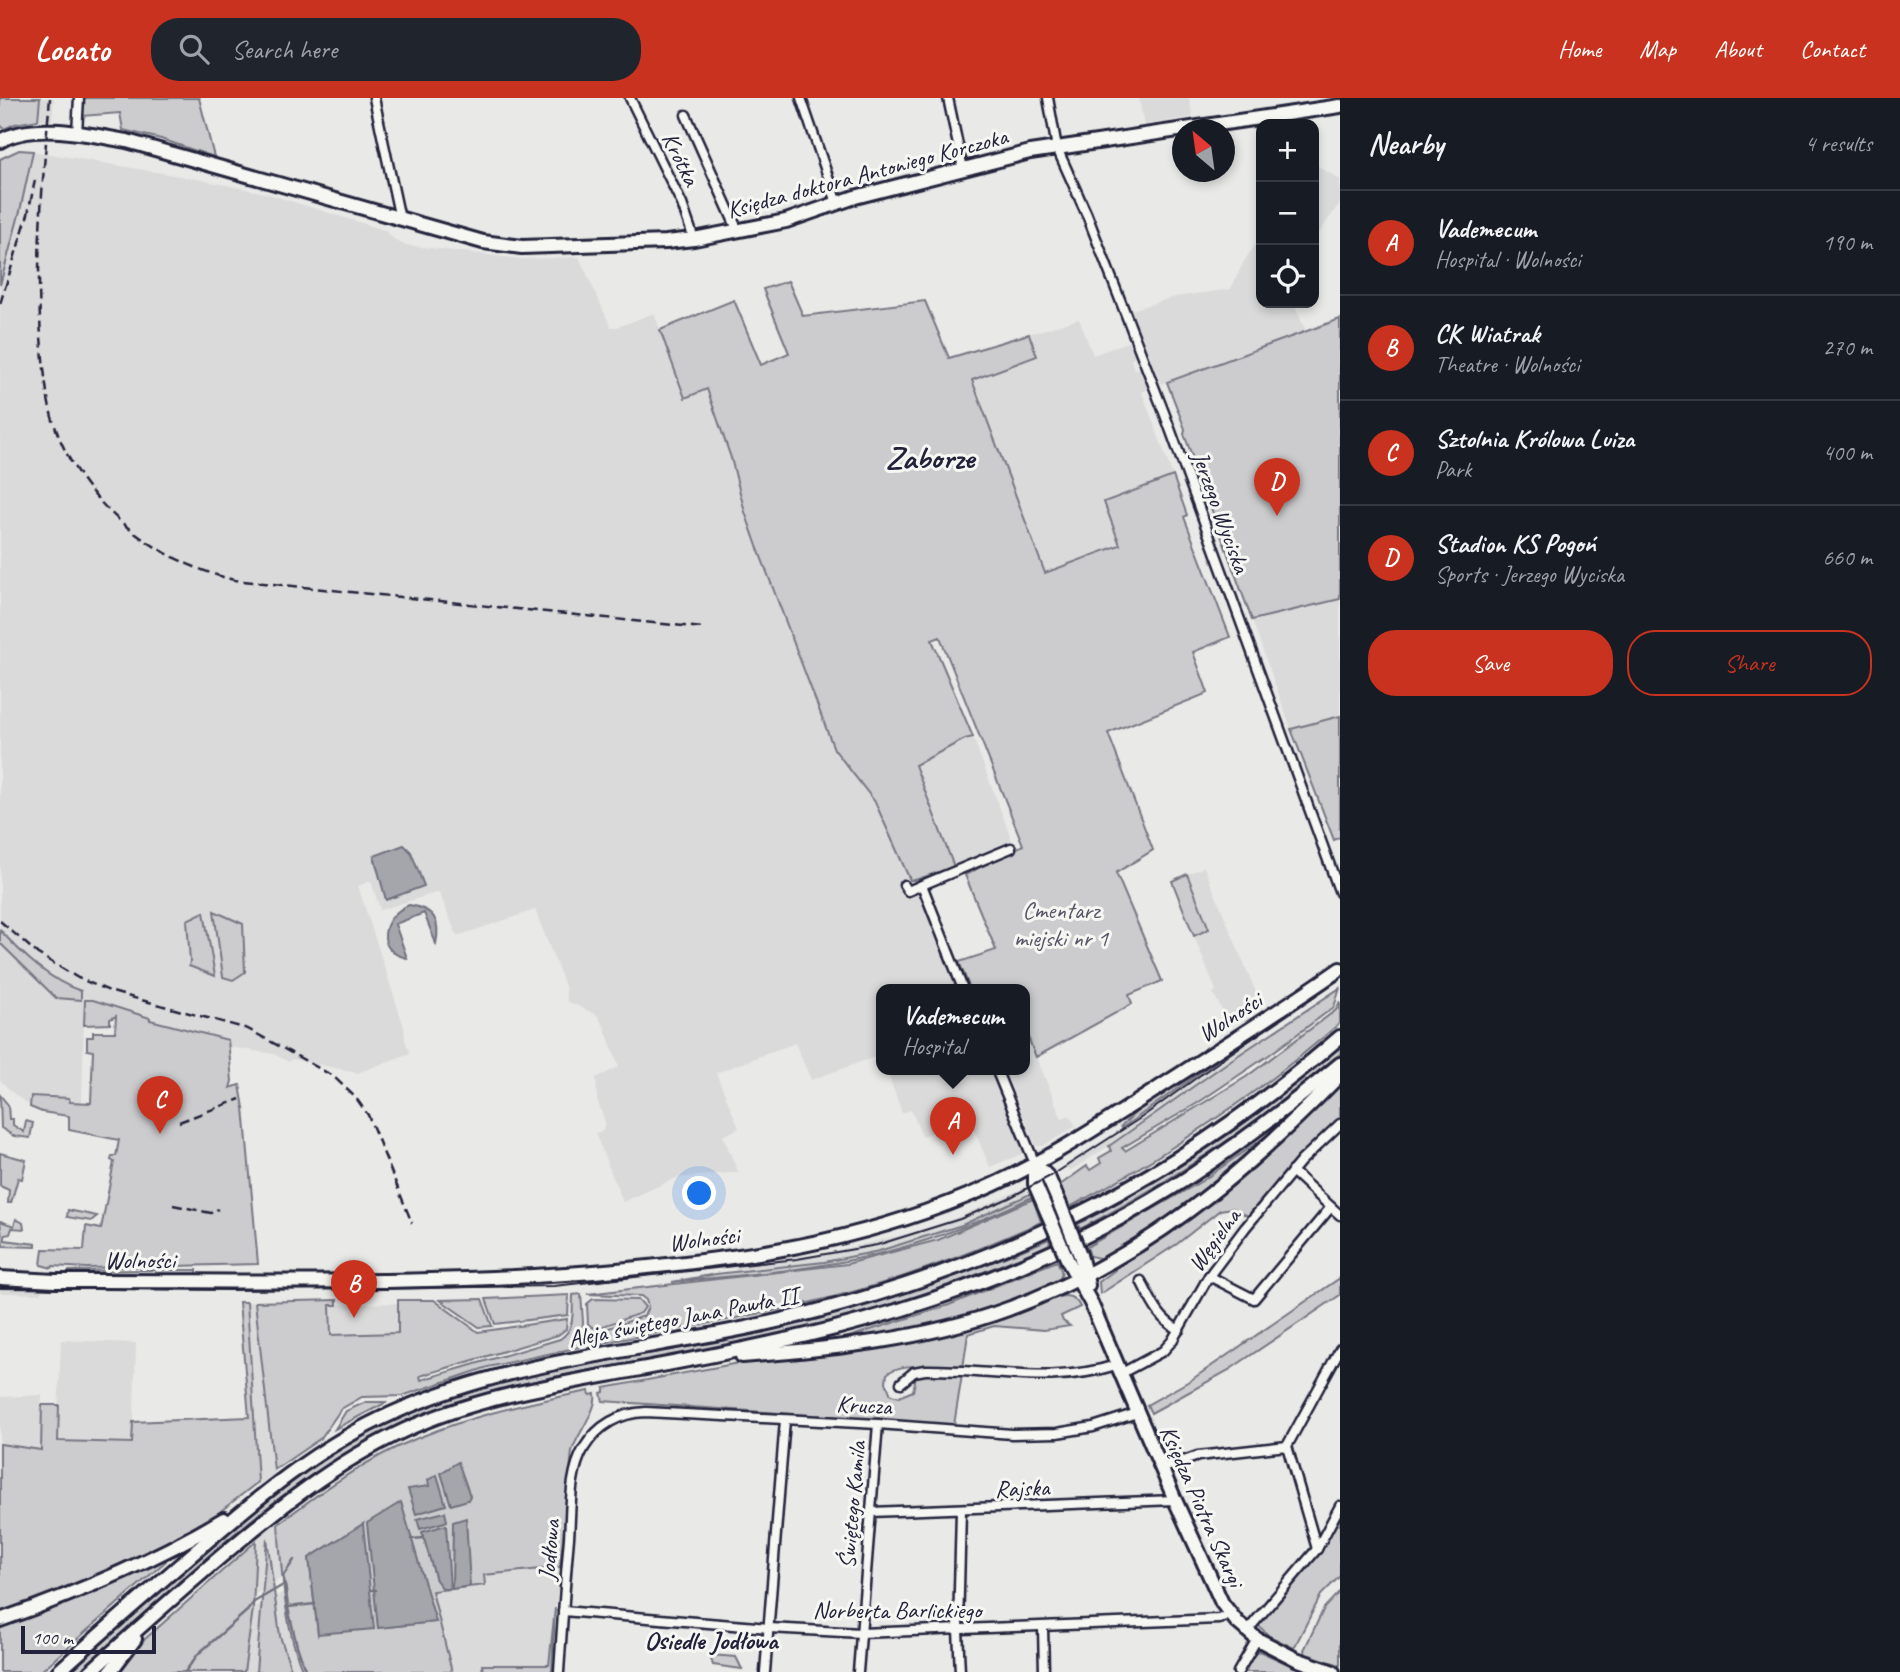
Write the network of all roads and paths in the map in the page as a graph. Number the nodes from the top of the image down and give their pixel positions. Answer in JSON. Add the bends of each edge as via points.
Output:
{"nodes":[{"id":1,"x":79,"y":98,"type":"edge"},
{"id":2,"x":374,"y":98,"type":"edge"},
{"id":3,"x":630,"y":98,"type":"edge"},
{"id":4,"x":801,"y":98,"type":"edge"},
{"id":5,"x":948,"y":98,"type":"edge"},
{"id":6,"x":1048,"y":98,"type":"edge"},
{"id":7,"x":1340,"y":106,"type":"edge"},
{"id":8,"x":686,"y":115,"type":"dead end"},
{"id":9,"x":76,"y":133,"type":"junction"},
{"id":10,"x":0,"y":141,"type":"edge"},
{"id":11,"x":1057,"y":148,"type":"junction"},
{"id":12,"x":963,"y":169,"type":"junction"},
{"id":13,"x":837,"y":203,"type":"junction"},
{"id":14,"x":400,"y":219,"type":"junction"},
{"id":15,"x":738,"y":231,"type":"junction"},
{"id":16,"x":694,"y":239,"type":"junction"},
{"id":17,"x":1011,"y":848,"type":"dead end"},
{"id":18,"x":904,"y":885,"type":"dead end"},
{"id":19,"x":922,"y":885,"type":"junction"},
{"id":20,"x":1340,"y":894,"type":"edge"},
{"id":21,"x":1340,"y":969,"type":"edge"},
{"id":22,"x":962,"y":984,"type":"edge"},
{"id":23,"x":1340,"y":1037,"type":"edge"},
{"id":24,"x":1340,"y":1064,"type":"edge"},
{"id":25,"x":998,"y":1075,"type":"edge"},
{"id":26,"x":1340,"y":1075,"type":"edge"},
{"id":27,"x":1340,"y":1124,"type":"edge"},
{"id":28,"x":1055,"y":1152,"type":"junction"},
{"id":29,"x":1035,"y":1164,"type":"junction"},
{"id":30,"x":1292,"y":1171,"type":"junction"},
{"id":31,"x":1048,"y":1177,"type":"junction"},
{"id":32,"x":999,"y":1182,"type":"junction"},
{"id":33,"x":1039,"y":1193,"type":"junction"},
{"id":34,"x":1331,"y":1207,"type":"junction"},
{"id":35,"x":1340,"y":1215,"type":"edge"},
{"id":36,"x":1209,"y":1276,"type":"junction"},
{"id":37,"x":0,"y":1278,"type":"edge"},
{"id":38,"x":1082,"y":1278,"type":"junction"},
{"id":39,"x":1141,"y":1281,"type":"dead end"},
{"id":40,"x":1179,"y":1329,"type":"junction"},
{"id":41,"x":1340,"y":1349,"type":"edge"},
{"id":42,"x":682,"y":1361,"type":"junction"},
{"id":43,"x":1118,"y":1370,"type":"junction"},
{"id":44,"x":901,"y":1383,"type":"dead end"},
{"id":45,"x":1137,"y":1413,"type":"junction"},
{"id":46,"x":785,"y":1420,"type":"junction"},
{"id":47,"x":878,"y":1424,"type":"junction"},
{"id":48,"x":593,"y":1435,"type":"joint"},
{"id":49,"x":1287,"y":1446,"type":"junction"},
{"id":50,"x":1161,"y":1469,"type":"junction"},
{"id":51,"x":1175,"y":1500,"type":"junction"},
{"id":52,"x":251,"y":1503,"type":"junction"},
{"id":53,"x":1340,"y":1506,"type":"edge"},
{"id":54,"x":961,"y":1510,"type":"junction"},
{"id":55,"x":871,"y":1512,"type":"junction"},
{"id":56,"x":1317,"y":1549,"type":"junction"},
{"id":57,"x":563,"y":1611,"type":"junction"},
{"id":58,"x":1230,"y":1615,"type":"junction"},
{"id":59,"x":152,"y":1616,"type":"junction"},
{"id":60,"x":0,"y":1620,"type":"edge"},
{"id":61,"x":1043,"y":1627,"type":"junction"},
{"id":62,"x":769,"y":1628,"type":"junction"},
{"id":63,"x":958,"y":1630,"type":"junction"},
{"id":64,"x":861,"y":1633,"type":"junction"},
{"id":65,"x":1252,"y":1635,"type":"junction"},
{"id":66,"x":58,"y":1672,"type":"edge"},
{"id":67,"x":90,"y":1672,"type":"edge"},
{"id":68,"x":110,"y":1672,"type":"edge"},
{"id":69,"x":559,"y":1672,"type":"edge"},
{"id":70,"x":765,"y":1672,"type":"edge"},
{"id":71,"x":858,"y":1672,"type":"edge"},
{"id":72,"x":960,"y":1672,"type":"edge"},
{"id":73,"x":1044,"y":1672,"type":"edge"},
{"id":74,"x":1238,"y":1672,"type":"edge"},
{"id":75,"x":1333,"y":1672,"type":"edge"}],
"edges":[{"from":1,"to":9,"type":"street"},
{"from":2,"to":14,"type":"street"},
{"from":3,"to":16,"type":"street","name":"Krótka","via":[[682,204]]},
{"from":4,"to":13,"type":"street"},
{"from":5,"to":12,"type":"street"},
{"from":6,"to":11,"type":"street","name":"Jerzego Wyciska"},
{"from":7,"to":11,"type":"main road","name":"Księdza doktora Antoniego Korczoka"},
{"from":8,"to":15,"type":"street"},
{"from":9,"to":10,"type":"main road","name":"Księdza doktora Antoniego Korczoka","via":[[26,132]]},
{"from":9,"to":14,"type":"main road","name":"Księdza doktora Antoniego Korczoka","via":[[146,145]]},
{"from":11,"to":12,"type":"main road","name":"Księdza doktora Antoniego Korczoka"},
{"from":11,"to":20,"type":"street","name":"Jerzego Wyciska","via":[[1165,415]]},
{"from":12,"to":13,"type":"main road","name":"Księdza doktora Antoniego Korczoka"},
{"from":13,"to":15,"type":"main road","name":"Księdza doktora Antoniego Korczoka"},
{"from":14,"to":16,"type":"main road","name":"Księdza doktora Antoniego Korczoka","via":[[483,242],[522,247]]},
{"from":15,"to":16,"type":"main road","name":"Księdza doktora Antoniego Korczoka"},
{"from":17,"to":19,"type":"street"},
{"from":18,"to":19,"type":"street","via":[[908,891]]},
{"from":19,"to":22,"type":"street"},
{"from":21,"to":28,"type":"main road","name":"Wolności"},
{"from":23,"to":52,"type":"main road","name":"Aleja świętego Jana Pawła II","via":[[1177,1160],[1023,1242],[907,1286],[829,1308],[524,1370],[434,1396],[343,1438]]},
{"from":24,"to":42,"type":"main road","name":"Aleja świętego Jana Pawła II","via":[[1192,1175],[1036,1259],[888,1314]]},
{"from":25,"to":29,"type":"street"},
{"from":26,"to":38,"type":"main road","via":[[1181,1218]]},
{"from":27,"to":30,"type":"street","name":"Węgielna"},
{"from":28,"to":29,"type":"main road","name":"Wolności"},
{"from":28,"to":31,"type":"main road"},
{"from":29,"to":31,"type":"main road","name":"Księdza Piotra Skargi"},
{"from":29,"to":32,"type":"main road","name":"Wolności"},
{"from":29,"to":33,"type":"main road","name":"Księdza Piotra Skargi"},
{"from":30,"to":34,"type":"street"},
{"from":30,"to":36,"type":"street","name":"Węgielna"},
{"from":31,"to":38,"type":"main road","name":"Księdza Piotra Skargi","bridge":true,"via":[[1080,1255]]},
{"from":32,"to":33,"type":"main road","via":[[1024,1182]]},
{"from":32,"to":37,"type":"main road","name":"Wolności","via":[[870,1231],[772,1252],[695,1262],[542,1275],[402,1280]]},
{"from":33,"to":38,"type":"main road","name":"Księdza Piotra Skargi","bridge":true,"via":[[1068,1261]]},
{"from":34,"to":35,"type":"street"},
{"from":34,"to":36,"type":"street","via":[[1254,1299]]},
{"from":36,"to":40,"type":"street","name":"Węgielna"},
{"from":38,"to":42,"type":"main road","via":[[1006,1310],[921,1333]]},
{"from":38,"to":43,"type":"main road","name":"Księdza Piotra Skargi"},
{"from":39,"to":40,"type":"street","via":[[1160,1316]]},
{"from":40,"to":43,"type":"street","name":"Węgielna","via":[[1163,1350]]},
{"from":41,"to":49,"type":"street"},
{"from":42,"to":59,"type":"main road","name":"Aleja świętego Jana Pawła II","via":[[479,1403],[378,1443],[276,1511]]},
{"from":43,"to":44,"type":"street","name":"Węgielna","via":[[1038,1377],[925,1370]]},
{"from":43,"to":45,"type":"main road","name":"Księdza Piotra Skargi"},
{"from":45,"to":47,"type":"street","name":"Krucza","via":[[1057,1433]]},
{"from":45,"to":50,"type":"main road","name":"Księdza Piotra Skargi"},
{"from":46,"to":47,"type":"street","name":"Krucza"},
{"from":46,"to":48,"type":"street","name":"Krucza","via":[[633,1412]]},
{"from":46,"to":62,"type":"street"},
{"from":47,"to":55,"type":"street","name":"Świętego Kamila"},
{"from":48,"to":57,"type":"street","name":"Jodłowa","via":[[577,1463],[574,1480]]},
{"from":49,"to":50,"type":"street","via":[[1198,1456]]},
{"from":49,"to":56,"type":"street"},
{"from":50,"to":51,"type":"main road","name":"Księdza Piotra Skargi"},
{"from":51,"to":54,"type":"street","name":"Rajska"},
{"from":51,"to":58,"type":"main road","name":"Księdza Piotra Skargi"},
{"from":52,"to":60,"type":"main road","via":[[200,1534],[125,1569]]},
{"from":52,"to":66,"type":"main road","name":"Aleja świętego Jana Pawła II"},
{"from":53,"to":56,"type":"street"},
{"from":54,"to":55,"type":"street","name":"Rajska"},
{"from":54,"to":63,"type":"street"},
{"from":55,"to":64,"type":"street","name":"Świętego Kamila"},
{"from":56,"to":65,"type":"street"},
{"from":57,"to":62,"type":"street","name":"Norberta Barlickiego"},
{"from":57,"to":69,"type":"street","name":"Jodłowa"},
{"from":58,"to":61,"type":"street","name":"Norberta Barlickiego"},
{"from":58,"to":65,"type":"main road","name":"Księdza Piotra Skargi"},
{"from":59,"to":67,"type":"main road","name":"Aleja świętego Jana Pawła II"},
{"from":59,"to":68,"type":"main road"},
{"from":61,"to":63,"type":"street","name":"Norberta Barlickiego"},
{"from":61,"to":73,"type":"street"},
{"from":62,"to":64,"type":"street","name":"Norberta Barlickiego"},
{"from":62,"to":70,"type":"street"},
{"from":63,"to":64,"type":"street","name":"Norberta Barlickiego"},
{"from":63,"to":72,"type":"street"},
{"from":64,"to":71,"type":"street","name":"Świętego Kamila"},
{"from":65,"to":74,"type":"street"},
{"from":65,"to":75,"type":"main road","name":"Księdza Piotra Skargi","via":[[1296,1659]]}]}
